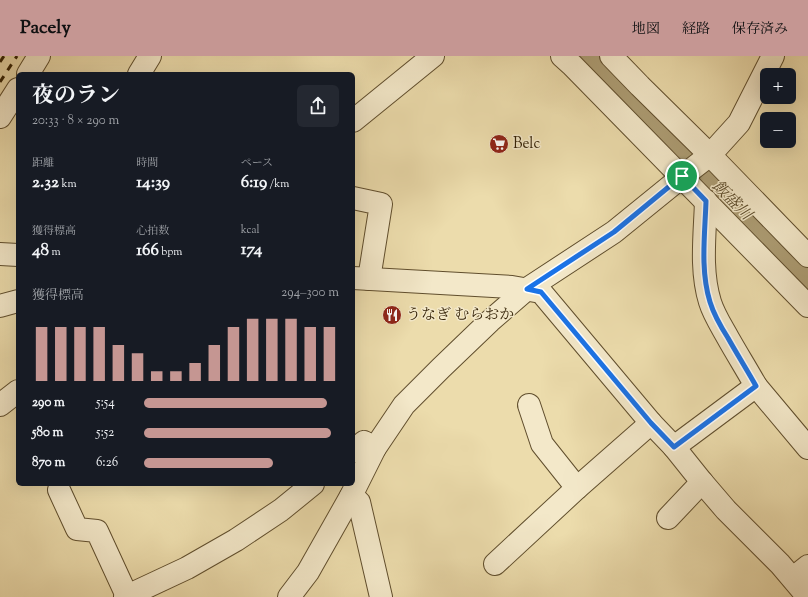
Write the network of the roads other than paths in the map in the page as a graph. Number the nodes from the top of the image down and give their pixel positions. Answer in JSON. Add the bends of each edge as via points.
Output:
{"nodes":[{"id":1,"x":40,"y":56,"type":"edge"},
{"id":2,"x":150,"y":56,"type":"edge"},
{"id":3,"x":433,"y":56,"type":"edge"},
{"id":4,"x":562,"y":56,"type":"edge"},
{"id":5,"x":611,"y":56,"type":"edge"},
{"id":6,"x":774,"y":56,"type":"edge"},
{"id":7,"x":29,"y":72,"type":"edge"},
{"id":8,"x":140,"y":72,"type":"edge"},
{"id":9,"x":16,"y":92,"type":"edge"},
{"id":10,"x":0,"y":117,"type":"edge"},
{"id":11,"x":355,"y":119,"type":"edge"},
{"id":12,"x":710,"y":155,"type":"junction"},
{"id":13,"x":682,"y":176,"type":"junction"},
{"id":14,"x":355,"y":198,"type":"edge"},
{"id":15,"x":706,"y":201,"type":"junction"},
{"id":16,"x":0,"y":254,"type":"edge"},
{"id":17,"x":16,"y":255,"type":"edge"},
{"id":18,"x":808,"y":256,"type":"edge"},
{"id":19,"x":361,"y":278,"type":"edge"},
{"id":20,"x":527,"y":289,"type":"junction"},
{"id":21,"x":16,"y":302,"type":"edge"},
{"id":22,"x":0,"y":306,"type":"edge"},
{"id":23,"x":808,"y":306,"type":"edge"},
{"id":24,"x":756,"y":386,"type":"junction"},
{"id":25,"x":16,"y":393,"type":"edge"},
{"id":26,"x":0,"y":405,"type":"edge"},
{"id":27,"x":529,"y":405,"type":"dead end"},
{"id":28,"x":651,"y":423,"type":"junction"},
{"id":29,"x":674,"y":447,"type":"junction"},
{"id":30,"x":375,"y":448,"type":"junction"},
{"id":31,"x":808,"y":448,"type":"edge"},
{"id":32,"x":355,"y":450,"type":"edge"},
{"id":33,"x":702,"y":482,"type":"junction"},
{"id":34,"x":311,"y":486,"type":"edge"},
{"id":35,"x":577,"y":488,"type":"junction"},
{"id":36,"x":59,"y":490,"type":"dead end"},
{"id":37,"x":351,"y":496,"type":"junction"},
{"id":38,"x":668,"y":518,"type":"dead end"},
{"id":39,"x":495,"y":564,"type":"dead end"},
{"id":40,"x":800,"y":572,"type":"edge"},
{"id":41,"x":126,"y":597,"type":"edge"},
{"id":42,"x":289,"y":597,"type":"edge"},
{"id":43,"x":381,"y":597,"type":"edge"},
{"id":44,"x":808,"y":597,"type":"edge"}],
"edges":[{"from":1,"to":7,"type":"street"},
{"from":2,"to":8,"type":"street"},
{"from":3,"to":11,"type":"street"},
{"from":4,"to":13,"type":"street"},
{"from":5,"to":12,"type":"street"},
{"from":6,"to":12,"type":"street","via":[[739,123]]},
{"from":9,"to":10,"type":"street"},
{"from":12,"to":13,"type":"street"},
{"from":12,"to":18,"type":"street"},
{"from":13,"to":15,"type":"street"},
{"from":13,"to":20,"type":"street","via":[[614,232]]},
{"from":14,"to":19,"type":"street","via":[[381,204]]},
{"from":15,"to":23,"type":"street"},
{"from":15,"to":24,"type":"street","via":[[704,258],[710,303]]},
{"from":16,"to":17,"type":"street"},
{"from":19,"to":20,"type":"street"},
{"from":20,"to":28,"type":"street","via":[[541,292]]},
{"from":20,"to":30,"type":"street","via":[[404,404]]},
{"from":21,"to":22,"type":"street"},
{"from":24,"to":29,"type":"street"},
{"from":24,"to":31,"type":"street"},
{"from":25,"to":26,"type":"street"},
{"from":27,"to":35,"type":"street","via":[[542,444]]},
{"from":28,"to":29,"type":"street"},
{"from":28,"to":35,"type":"street"},
{"from":29,"to":33,"type":"street"},
{"from":30,"to":32,"type":"street","via":[[364,442]]},
{"from":30,"to":37,"type":"street"},
{"from":33,"to":38,"type":"street"},
{"from":33,"to":40,"type":"street","via":[[780,564]]},
{"from":34,"to":41,"type":"street","via":[[281,510],[236,540],[187,568]]},
{"from":35,"to":39,"type":"street"},
{"from":36,"to":41,"type":"street","via":[[77,529],[97,531]]},
{"from":37,"to":42,"type":"street","via":[[308,572]]},
{"from":37,"to":43,"type":"street","via":[[359,502]]},
{"from":40,"to":44,"type":"street"}]}
